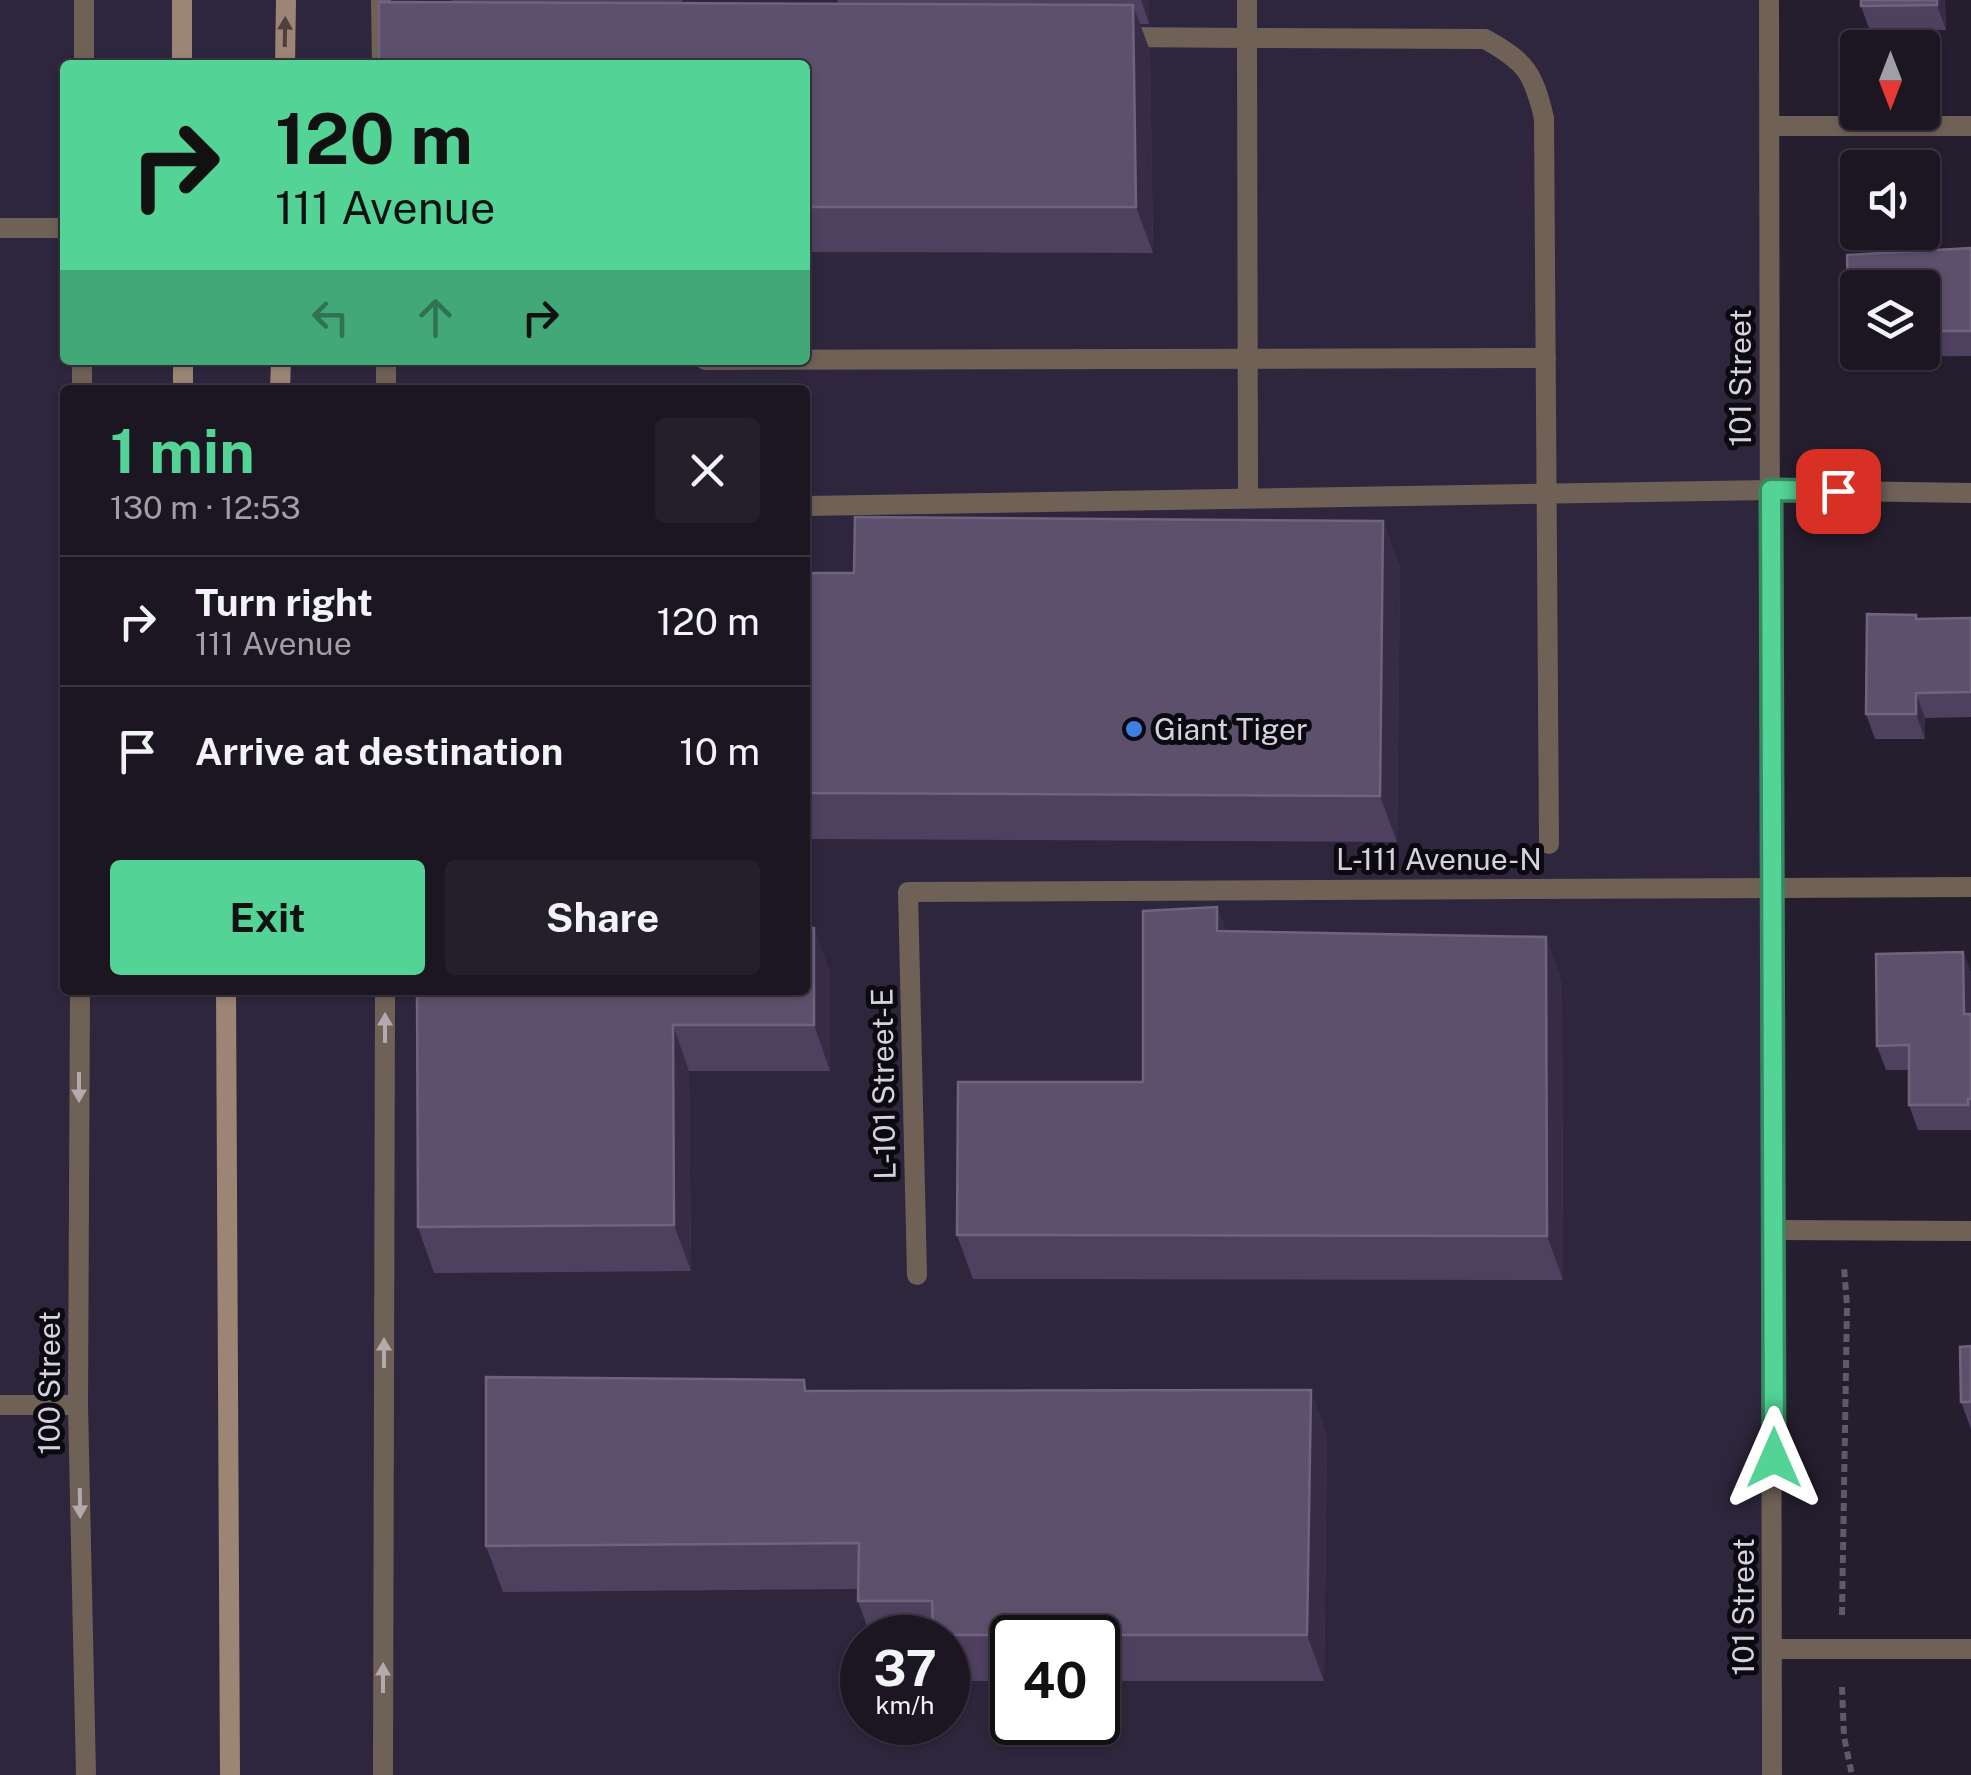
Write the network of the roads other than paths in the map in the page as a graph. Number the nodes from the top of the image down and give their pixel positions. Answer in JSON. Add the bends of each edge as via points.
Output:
{"nodes":[{"id":1,"x":84,"y":0,"type":"edge"},
{"id":2,"x":182,"y":0,"type":"edge"},
{"id":3,"x":286,"y":0,"type":"edge"},
{"id":4,"x":381,"y":0,"type":"edge"},
{"id":5,"x":1247,"y":0,"type":"edge"},
{"id":6,"x":1769,"y":0,"type":"edge"},
{"id":7,"x":1091,"y":37,"type":"edge"},
{"id":8,"x":1247,"y":38,"type":"junction"},
{"id":9,"x":84,"y":60,"type":"edge"},
{"id":10,"x":182,"y":60,"type":"edge"},
{"id":11,"x":285,"y":60,"type":"edge"},
{"id":12,"x":384,"y":60,"type":"edge"},
{"id":13,"x":1770,"y":126,"type":"junction"},
{"id":14,"x":1971,"y":126,"type":"edge"},
{"id":15,"x":0,"y":228,"type":"edge"},
{"id":16,"x":60,"y":228,"type":"edge"},
{"id":17,"x":1546,"y":358,"type":"junction"},
{"id":18,"x":810,"y":360,"type":"edge"},
{"id":19,"x":1248,"y":361,"type":"junction"},
{"id":20,"x":1771,"y":490,"type":"junction"},
{"id":21,"x":1971,"y":493,"type":"edge"},
{"id":22,"x":1547,"y":494,"type":"junction"},
{"id":23,"x":1248,"y":498,"type":"junction"},
{"id":24,"x":810,"y":506,"type":"edge"},
{"id":25,"x":1549,"y":844,"type":"dead end"},
{"id":26,"x":1772,"y":886,"type":"junction"},
{"id":27,"x":1971,"y":887,"type":"edge"},
{"id":28,"x":908,"y":892,"type":"joint"},
{"id":29,"x":80,"y":995,"type":"edge"},
{"id":30,"x":226,"y":995,"type":"edge"},
{"id":31,"x":385,"y":995,"type":"edge"},
{"id":32,"x":1774,"y":1230,"type":"junction"},
{"id":33,"x":1971,"y":1231,"type":"edge"},
{"id":34,"x":917,"y":1275,"type":"dead end"},
{"id":35,"x":0,"y":1405,"type":"edge"},
{"id":36,"x":78,"y":1405,"type":"junction"},
{"id":37,"x":1774,"y":1649,"type":"junction"},
{"id":38,"x":1971,"y":1649,"type":"edge"},
{"id":39,"x":86,"y":1775,"type":"edge"},
{"id":40,"x":230,"y":1775,"type":"edge"},
{"id":41,"x":383,"y":1775,"type":"edge"},
{"id":42,"x":1772,"y":1775,"type":"edge"}],
"edges":[{"from":1,"to":9,"type":"street"},
{"from":2,"to":10,"type":"main road"},
{"from":11,"to":3,"type":"main road","one_way":true},
{"from":4,"to":12,"type":"street","via":[[392,34]]},
{"from":5,"to":8,"type":"street"},
{"from":6,"to":13,"type":"street","name":"101 Street"},
{"from":7,"to":8,"type":"street"},
{"from":8,"to":17,"type":"street","via":[[1486,39],[1520,58],[1536,82],[1544,118]]},
{"from":8,"to":19,"type":"street"},
{"from":13,"to":14,"type":"street"},
{"from":13,"to":20,"type":"street","name":"101 Street"},
{"from":15,"to":16,"type":"street"},
{"from":17,"to":19,"type":"street"},
{"from":17,"to":22,"type":"street"},
{"from":18,"to":19,"type":"street"},
{"from":19,"to":23,"type":"street"},
{"from":20,"to":21,"type":"street"},
{"from":20,"to":22,"type":"street"},
{"from":20,"to":26,"type":"street","name":"101 Street"},
{"from":22,"to":23,"type":"street"},
{"from":22,"to":25,"type":"street"},
{"from":23,"to":24,"type":"street"},
{"from":26,"to":27,"type":"street","name":"L-111 Avenue-N"},
{"from":26,"to":28,"type":"street","name":"L-111 Avenue-N"},
{"from":26,"to":32,"type":"street","name":"101 Street"},
{"from":28,"to":34,"type":"street","name":"L-101 Street-E"},
{"from":29,"to":36,"type":"street","name":"100 Street","one_way":true},
{"from":30,"to":40,"type":"main road"},
{"from":41,"to":31,"type":"street","one_way":true},
{"from":32,"to":33,"type":"street"},
{"from":32,"to":37,"type":"street","name":"101 Street"},
{"from":35,"to":36,"type":"street"},
{"from":36,"to":39,"type":"street","name":"100 Street","one_way":true},
{"from":37,"to":38,"type":"street"},
{"from":37,"to":42,"type":"street","name":"101 Street"}]}
